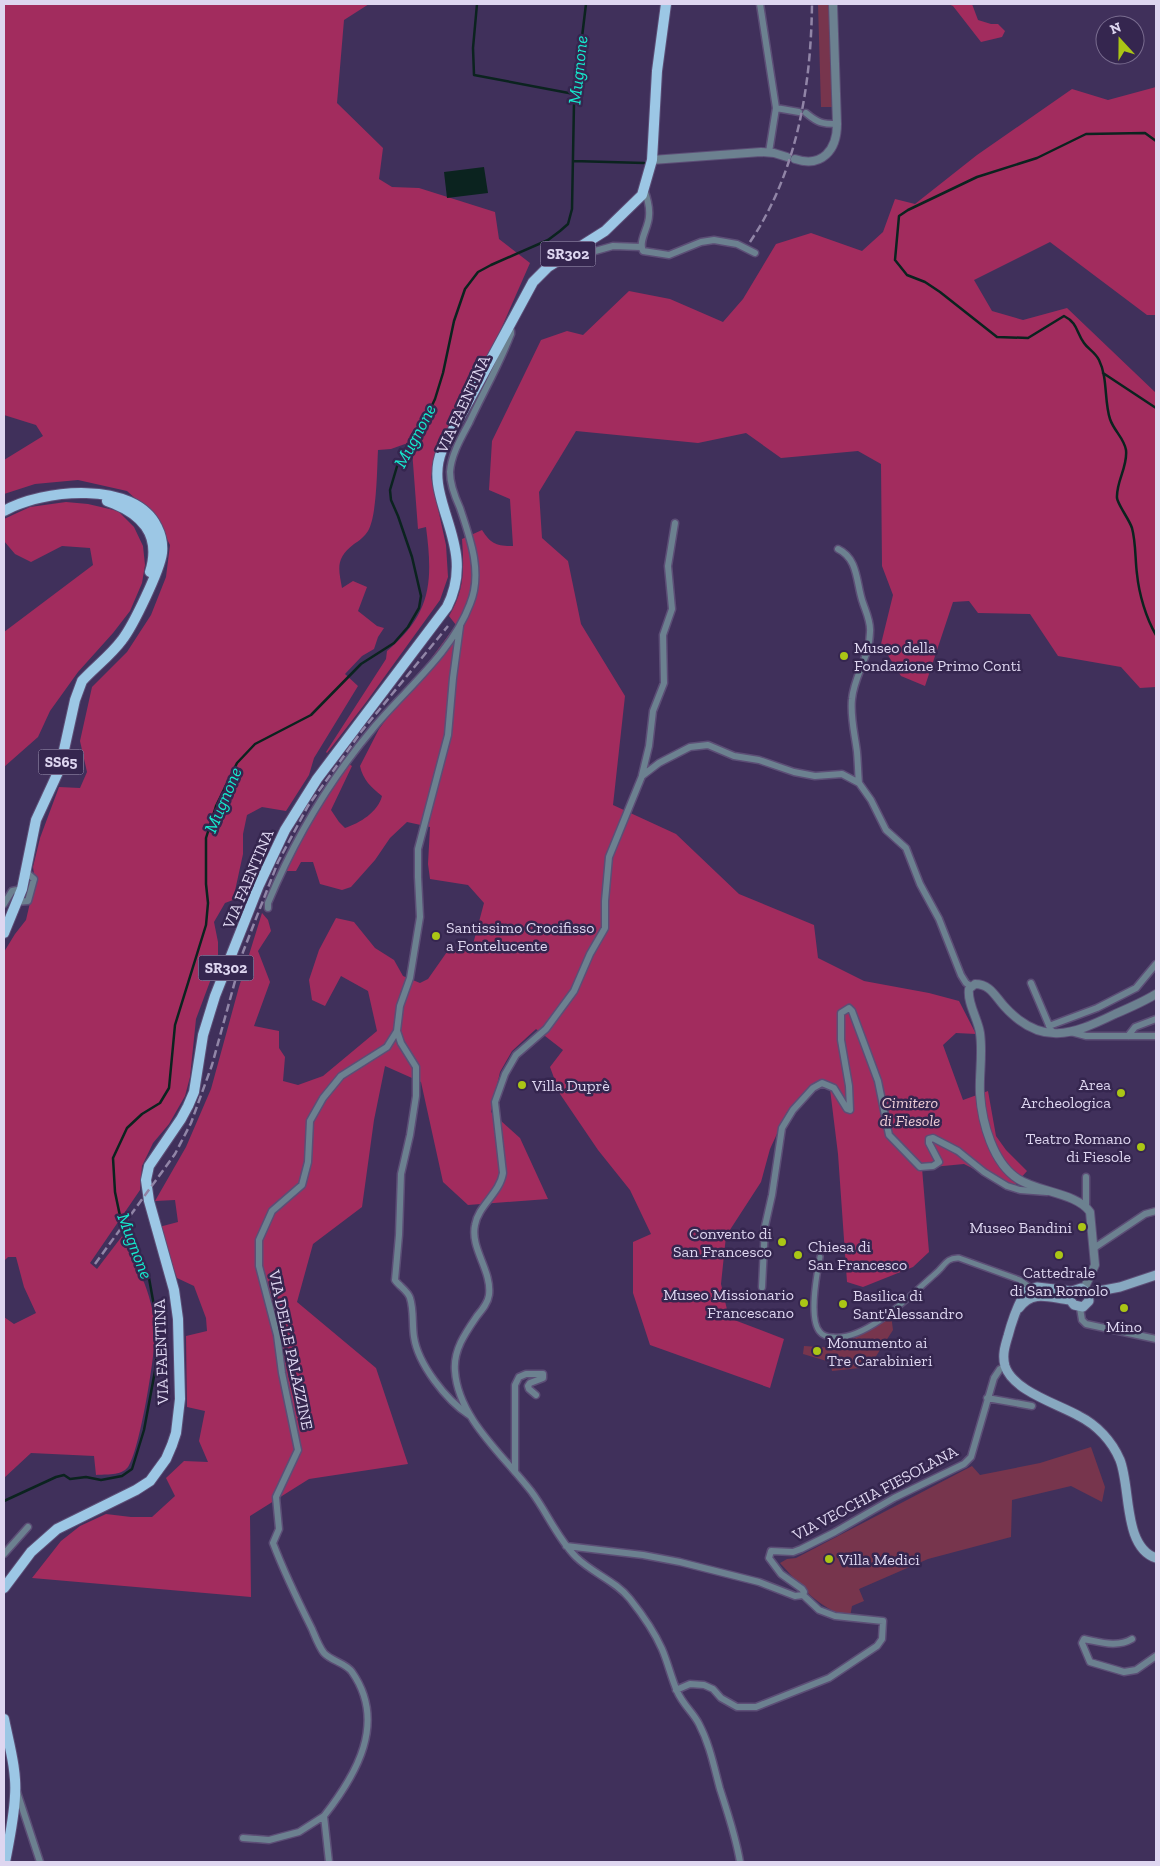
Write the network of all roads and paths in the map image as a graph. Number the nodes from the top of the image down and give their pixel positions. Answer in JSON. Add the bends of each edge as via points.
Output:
{"nodes":[{"id":1,"x":666,"y":4,"type":"edge"},
{"id":2,"x":760,"y":4,"type":"edge"},
{"id":3,"x":832,"y":4,"type":"edge"},
{"id":4,"x":776,"y":108,"type":"junction"},
{"id":5,"x":837,"y":124,"type":"junction"},
{"id":6,"x":768,"y":152,"type":"junction"},
{"id":7,"x":652,"y":160,"type":"junction"},
{"id":8,"x":644,"y":188,"type":"junction"},
{"id":9,"x":641,"y":247,"type":"junction"},
{"id":10,"x":570,"y":253,"type":"junction"},
{"id":11,"x":755,"y":253,"type":"dead end"},
{"id":12,"x":507,"y":328,"type":"junction"},
{"id":13,"x":4,"y":511,"type":"edge"},
{"id":14,"x":675,"y":523,"type":"dead end"},
{"id":15,"x":838,"y":550,"type":"dead end"},
{"id":16,"x":460,"y":626,"type":"junction"},
{"id":17,"x":642,"y":776,"type":"junction"},
{"id":18,"x":859,"y":783,"type":"junction"},
{"id":19,"x":26,"y":872,"type":"junction"},
{"id":20,"x":22,"y":889,"type":"junction"},
{"id":21,"x":18,"y":902,"type":"junction"},
{"id":22,"x":4,"y":904,"type":"edge"},
{"id":23,"x":268,"y":908,"type":"dead end"},
{"id":24,"x":4,"y":933,"type":"edge"},
{"id":25,"x":1156,"y":964,"type":"edge"},
{"id":26,"x":1031,"y":983,"type":"dead end"},
{"id":27,"x":971,"y":986,"type":"junction"},
{"id":28,"x":1156,"y":994,"type":"edge"},
{"id":29,"x":1156,"y":1019,"type":"edge"},
{"id":30,"x":1051,"y":1030,"type":"junction"},
{"id":31,"x":397,"y":1031,"type":"junction"},
{"id":32,"x":1072,"y":1032,"type":"junction"},
{"id":33,"x":1128,"y":1036,"type":"junction"},
{"id":34,"x":1156,"y":1036,"type":"edge"},
{"id":35,"x":1086,"y":1177,"type":"dead end"},
{"id":36,"x":1048,"y":1192,"type":"junction"},
{"id":37,"x":1156,"y":1205,"type":"edge"},
{"id":38,"x":1086,"y":1206,"type":"junction"},
{"id":39,"x":1156,"y":1211,"type":"edge"},
{"id":40,"x":1145,"y":1214,"type":"junction"},
{"id":41,"x":1094,"y":1248,"type":"junction"},
{"id":42,"x":820,"y":1257,"type":"dead end"},
{"id":43,"x":1156,"y":1276,"type":"edge"},
{"id":44,"x":762,"y":1287,"type":"dead end"},
{"id":45,"x":1086,"y":1291,"type":"junction"},
{"id":46,"x":1032,"y":1292,"type":"junction"},
{"id":47,"x":1071,"y":1296,"type":"junction"},
{"id":48,"x":1080,"y":1308,"type":"junction"},
{"id":49,"x":1156,"y":1339,"type":"edge"},
{"id":50,"x":1006,"y":1367,"type":"junction"},
{"id":51,"x":536,"y":1394,"type":"dead end"},
{"id":52,"x":987,"y":1398,"type":"junction"},
{"id":53,"x":1032,"y":1406,"type":"dead end"},
{"id":54,"x":470,"y":1415,"type":"junction"},
{"id":55,"x":515,"y":1472,"type":"junction"},
{"id":56,"x":28,"y":1527,"type":"dead end"},
{"id":57,"x":566,"y":1546,"type":"junction"},
{"id":58,"x":4,"y":1554,"type":"edge"},
{"id":59,"x":1155,"y":1557,"type":"edge"},
{"id":60,"x":4,"y":1588,"type":"edge"},
{"id":61,"x":802,"y":1595,"type":"junction"},
{"id":62,"x":1132,"y":1639,"type":"dead end"},
{"id":63,"x":1156,"y":1656,"type":"edge"},
{"id":64,"x":676,"y":1690,"type":"junction"},
{"id":65,"x":4,"y":1719,"type":"edge"},
{"id":66,"x":15,"y":1786,"type":"junction"},
{"id":67,"x":324,"y":1816,"type":"junction"},
{"id":68,"x":243,"y":1838,"type":"dead end"},
{"id":69,"x":6,"y":1858,"type":"edge"},
{"id":70,"x":40,"y":1862,"type":"edge"},
{"id":71,"x":329,"y":1862,"type":"edge"},
{"id":72,"x":740,"y":1862,"type":"edge"}],
"edges":[{"from":1,"to":7,"type":"main road","name":"VIA FAENTINA","number":"SR302","via":[[657,71]]},
{"from":2,"to":4,"type":"street"},
{"from":3,"to":5,"type":"street"},
{"from":4,"to":5,"type":"street","via":[[803,113],[824,124]]},
{"from":4,"to":6,"type":"street"},
{"from":5,"to":6,"type":"street","via":[[834,144],[826,155],[808,162]]},
{"from":6,"to":7,"type":"street"},
{"from":7,"to":8,"type":"main road","name":"VIA FAENTINA","number":"SR302"},
{"from":8,"to":9,"type":"street","via":[[649,218]]},
{"from":8,"to":10,"type":"main road","name":"VIA FAENTINA","number":"SR302","via":[[639,199],[613,224]]},
{"from":9,"to":10,"type":"street","via":[[613,246],[588,253]]},
{"from":9,"to":11,"type":"street","via":[[642,251],[669,255],[714,240],[737,244]]},
{"from":10,"to":12,"type":"main road","name":"VIA FAENTINA","number":"SR302","via":[[548,266],[537,278]]},
{"from":12,"to":16,"type":"street","name":"VIA FAENTINA","via":[[511,334],[503,354],[451,463],[452,487],[468,532],[476,575],[471,603]]},
{"from":12,"to":60,"type":"main road","name":"VIA FAENTINA","number":"SR302","via":[[440,456],[438,480],[458,558],[453,595],[316,779],[285,830],[215,996],[203,1035],[194,1092],[146,1173],[149,1202],[174,1290],[178,1319],[180,1399],[172,1445],[150,1480],[57,1530],[31,1552]]},
{"from":13,"to":19,"type":"main road","number":"SS65","via":[[58,494],[102,499],[137,515],[150,534],[154,557],[141,604],[122,640],[79,686],[60,768],[36,820]]},
{"from":14,"to":17,"type":"street","via":[[668,566],[672,609],[663,635],[664,683],[653,711]]},
{"from":15,"to":18,"type":"street","via":[[847,555],[858,576],[870,633],[852,699]]},
{"from":16,"to":23,"type":"street","name":"VIA FAENTINA","via":[[376,726],[323,796],[284,866]]},
{"from":16,"to":31,"type":"street","via":[[448,735],[418,849],[420,917]]},
{"from":17,"to":18,"type":"street","via":[[658,763],[690,747],[708,745],[734,756],[759,760],[799,774],[842,774]]},
{"from":17,"to":54,"type":"street","via":[[609,857],[605,928],[574,991],[546,1029],[516,1055],[495,1102],[503,1173],[492,1197],[478,1215],[475,1232],[487,1273],[489,1295],[463,1337],[456,1358],[458,1386]]},
{"from":18,"to":27,"type":"street","via":[[886,830],[906,848],[961,975]]},
{"from":19,"to":20,"type":"main road","number":"SS65"},
{"from":19,"to":21,"type":"street","via":[[34,879],[28,901]]},
{"from":20,"to":21,"type":"main road","number":"SS65"},
{"from":20,"to":22,"type":"street","via":[[12,892]]},
{"from":21,"to":24,"type":"main road","number":"SS65"},
{"from":25,"to":30,"type":"street","via":[[1136,988]]},
{"from":26,"to":30,"type":"street"},
{"from":27,"to":30,"type":"street","via":[[981,984],[989,988],[1019,1020],[1034,1028]]},
{"from":27,"to":36,"type":"street","via":[[968,995],[981,1044],[981,1099],[992,1143],[1014,1176]]},
{"from":28,"to":32,"type":"street"},
{"from":29,"to":33,"type":"street","via":[[1135,1028]]},
{"from":30,"to":32,"type":"street"},
{"from":31,"to":54,"type":"street","via":[[416,1067],[416,1096],[401,1174],[396,1280],[410,1297],[413,1336],[423,1365],[457,1407]]},
{"from":31,"to":67,"type":"street","name":"VIA DELLE PALAZZINE","via":[[388,1047],[341,1076],[323,1098],[310,1121],[308,1162],[302,1185],[272,1211],[260,1240],[260,1266],[277,1335],[298,1450],[276,1497],[279,1530],[273,1543],[324,1654],[351,1670],[367,1702],[368,1727],[360,1758],[344,1790]]},
{"from":32,"to":33,"type":"street","via":[[1086,1036]]},
{"from":33,"to":34,"type":"street"},
{"from":35,"to":38,"type":"street"},
{"from":36,"to":38,"type":"street"},
{"from":36,"to":44,"type":"street","via":[[1007,1186],[958,1151],[933,1138],[929,1138],[929,1143],[939,1162],[920,1167],[889,1135],[878,1081],[849,1008],[840,1013],[850,1110],[834,1088],[822,1083],[793,1110],[782,1128],[765,1226]]},
{"from":37,"to":40,"type":"street"},
{"from":38,"to":41,"type":"street","via":[[1091,1214]]},
{"from":39,"to":40,"type":"street"},
{"from":40,"to":41,"type":"street"},
{"from":41,"to":45,"type":"street","via":[[1095,1264]]},
{"from":42,"to":46,"type":"street","via":[[814,1282],[816,1327],[828,1337],[841,1338],[867,1328],[953,1258],[1020,1280]]},
{"from":43,"to":45,"type":"main road"},
{"from":45,"to":47,"type":"main road","via":[[1078,1288]]},
{"from":45,"to":48,"type":"main road","via":[[1089,1299]]},
{"from":46,"to":47,"type":"main road","via":[[1040,1287]]},
{"from":46,"to":50,"type":"main road","via":[[1018,1310],[1010,1329],[1004,1351]]},
{"from":47,"to":48,"type":"main road","via":[[1074,1306]]},
{"from":48,"to":49,"type":"street","via":[[1086,1324]]},
{"from":50,"to":52,"type":"street","name":"VIA VECCHIA FIESOLANA","via":[[996,1374]]},
{"from":50,"to":59,"type":"main road","via":[[1020,1385],[1080,1416],[1095,1426],[1112,1446],[1123,1469],[1136,1539],[1143,1550]]},
{"from":51,"to":55,"type":"street","via":[[528,1386],[543,1378],[543,1374],[519,1377],[516,1385]]},
{"from":52,"to":53,"type":"street"},
{"from":52,"to":61,"type":"street","name":"VIA VECCHIA FIESOLANA","via":[[971,1457],[956,1469],[894,1498],[801,1549],[793,1552],[771,1550],[769,1558],[781,1574],[802,1589]]},
{"from":54,"to":55,"type":"street"},
{"from":55,"to":57,"type":"street","via":[[532,1492]]},
{"from":56,"to":58,"type":"street"},
{"from":57,"to":61,"type":"street","via":[[680,1562],[759,1582],[795,1596]]},
{"from":57,"to":64,"type":"street","via":[[578,1559],[628,1596],[662,1649]]},
{"from":61,"to":64,"type":"street","via":[[819,1610],[835,1616],[883,1621],[882,1639],[877,1646],[829,1678],[756,1707],[737,1707],[704,1684],[690,1684]]},
{"from":62,"to":63,"type":"street","via":[[1116,1645],[1084,1639],[1082,1643],[1090,1662],[1124,1672],[1136,1670]]},
{"from":64,"to":72,"type":"street","via":[[698,1723],[712,1755]]},
{"from":65,"to":66,"type":"main road"},
{"from":66,"to":69,"type":"main road"},
{"from":66,"to":70,"type":"street"},
{"from":67,"to":68,"type":"street","name":"VIA DELLE PALAZZINE","via":[[299,1832],[277,1838]]},
{"from":67,"to":71,"type":"street"}]}
